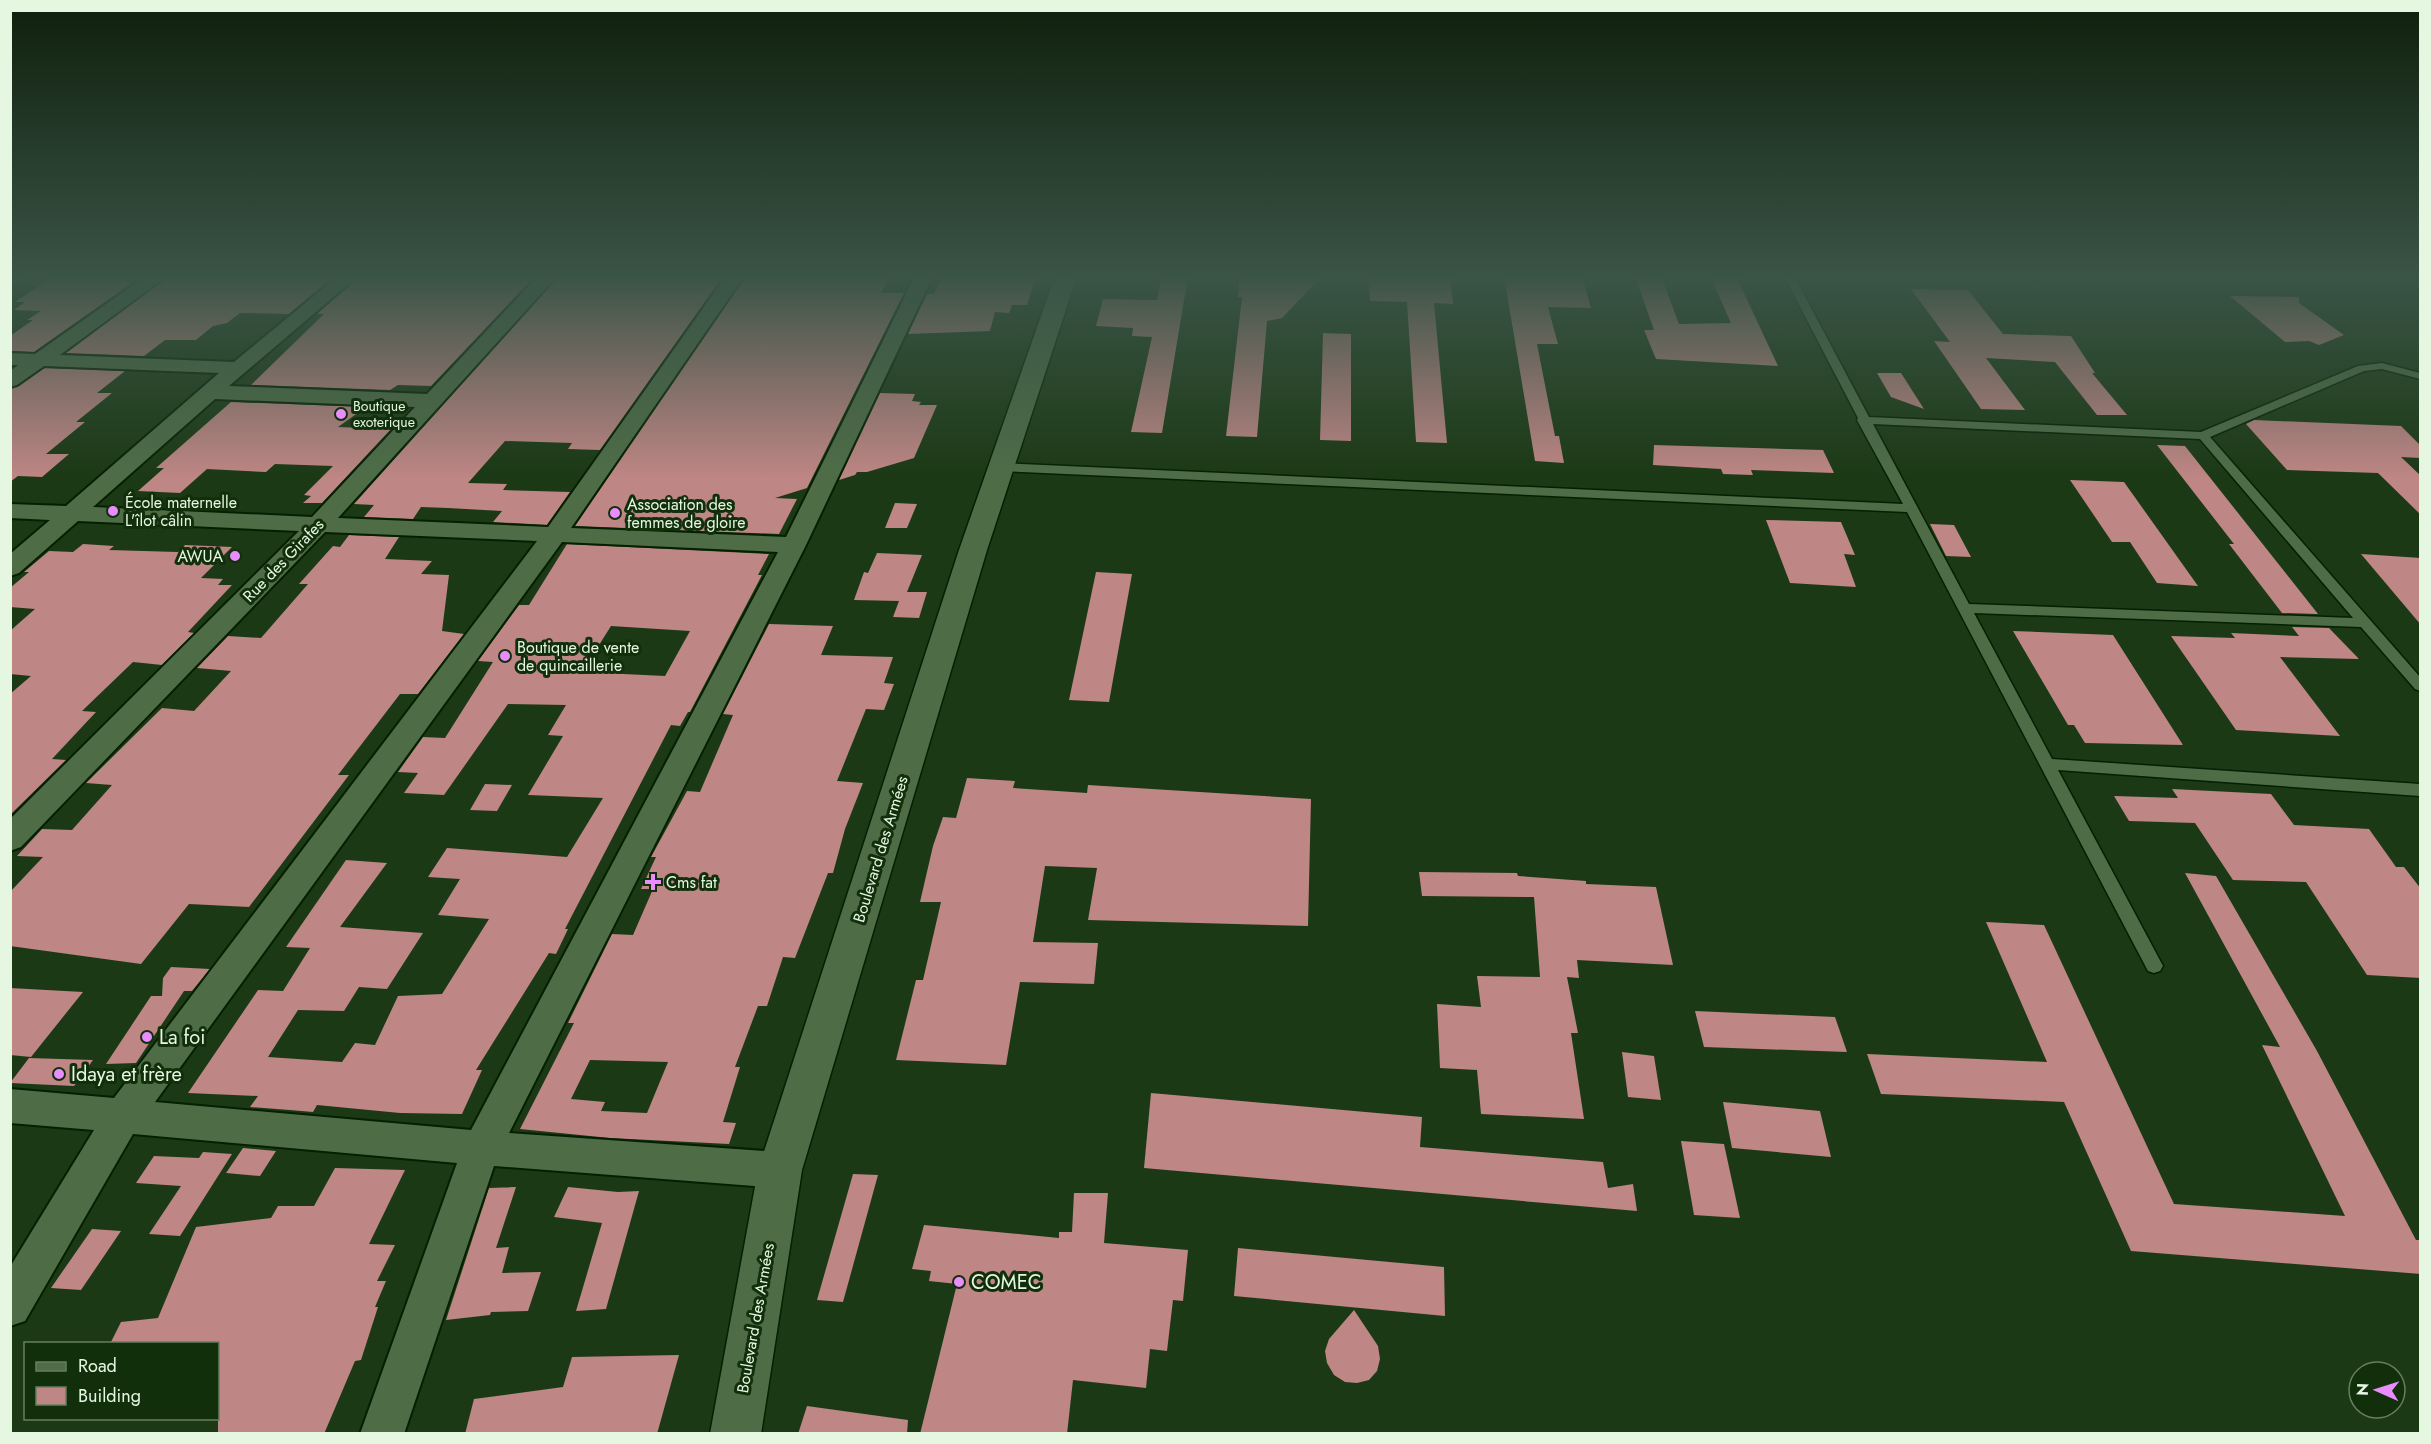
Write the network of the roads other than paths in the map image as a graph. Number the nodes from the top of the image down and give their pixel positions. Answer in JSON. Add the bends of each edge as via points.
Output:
{"nodes":[{"id":1,"x":63,"y":343,"type":"edge"},
{"id":2,"x":268,"y":343,"type":"edge"},
{"id":3,"x":484,"y":343,"type":"edge"},
{"id":4,"x":688,"y":343,"type":"edge"},
{"id":5,"x":891,"y":343,"type":"edge"},
{"id":6,"x":1043,"y":343,"type":"edge"},
{"id":7,"x":1824,"y":343,"type":"edge"},
{"id":8,"x":10,"y":359,"type":"edge"},
{"id":9,"x":39,"y":360,"type":"junction"},
{"id":10,"x":238,"y":368,"type":"junction"},
{"id":11,"x":2421,"y":376,"type":"edge"},
{"id":12,"x":10,"y":381,"type":"edge"},
{"id":13,"x":210,"y":392,"type":"junction"},
{"id":14,"x":430,"y":401,"type":"junction"},
{"id":15,"x":1863,"y":420,"type":"junction"},
{"id":16,"x":2203,"y":436,"type":"junction"},
{"id":17,"x":1000,"y":467,"type":"junction"},
{"id":18,"x":1909,"y":508,"type":"junction"},
{"id":19,"x":10,"y":511,"type":"edge"},
{"id":20,"x":74,"y":514,"type":"junction"},
{"id":21,"x":318,"y":525,"type":"junction"},
{"id":22,"x":553,"y":537,"type":"junction"},
{"id":23,"x":794,"y":545,"type":"junction"},
{"id":24,"x":10,"y":568,"type":"edge"},
{"id":25,"x":1963,"y":608,"type":"junction"},
{"id":26,"x":2366,"y":623,"type":"junction"},
{"id":27,"x":2421,"y":686,"type":"edge"},
{"id":28,"x":2046,"y":764,"type":"junction"},
{"id":29,"x":2421,"y":790,"type":"edge"},
{"id":30,"x":10,"y":839,"type":"edge"},
{"id":31,"x":2154,"y":966,"type":"dead end"},
{"id":32,"x":10,"y":1106,"type":"edge"},
{"id":33,"x":123,"y":1116,"type":"junction"},
{"id":34,"x":481,"y":1148,"type":"junction"},
{"id":35,"x":780,"y":1170,"type":"junction"},
{"id":36,"x":10,"y":1306,"type":"edge"},
{"id":37,"x":382,"y":1434,"type":"edge"},
{"id":38,"x":735,"y":1434,"type":"edge"}],
"edges":[{"from":1,"to":9,"type":"street"},
{"from":2,"to":10,"type":"street"},
{"from":3,"to":14,"type":"street","name":"Rue des Girafes"},
{"from":4,"to":22,"type":"street"},
{"from":5,"to":23,"type":"street"},
{"from":6,"to":17,"type":"street","name":"Boulevard des Armées"},
{"from":7,"to":15,"type":"lane"},
{"from":8,"to":9,"type":"street"},
{"from":9,"to":10,"type":"street"},
{"from":9,"to":12,"type":"street"},
{"from":10,"to":13,"type":"street"},
{"from":11,"to":16,"type":"lane","via":[[2382,366],[2362,368]]},
{"from":13,"to":14,"type":"street"},
{"from":13,"to":20,"type":"street"},
{"from":14,"to":21,"type":"street","name":"Rue des Girafes"},
{"from":15,"to":16,"type":"lane"},
{"from":15,"to":18,"type":"lane"},
{"from":16,"to":26,"type":"lane"},
{"from":17,"to":18,"type":"lane"},
{"from":17,"to":35,"type":"street","name":"Boulevard des Armées"},
{"from":18,"to":25,"type":"lane"},
{"from":19,"to":20,"type":"street"},
{"from":20,"to":21,"type":"street"},
{"from":20,"to":24,"type":"street"},
{"from":21,"to":22,"type":"street"},
{"from":21,"to":30,"type":"street","name":"Rue des Girafes"},
{"from":22,"to":23,"type":"street"},
{"from":22,"to":33,"type":"street"},
{"from":23,"to":34,"type":"street"},
{"from":25,"to":26,"type":"lane"},
{"from":25,"to":28,"type":"lane"},
{"from":26,"to":27,"type":"lane"},
{"from":28,"to":29,"type":"lane"},
{"from":28,"to":31,"type":"lane"},
{"from":32,"to":33,"type":"street"},
{"from":33,"to":34,"type":"street"},
{"from":33,"to":36,"type":"street"},
{"from":34,"to":35,"type":"street"},
{"from":34,"to":37,"type":"street"},
{"from":35,"to":38,"type":"street","name":"Boulevard des Armées"}]}
